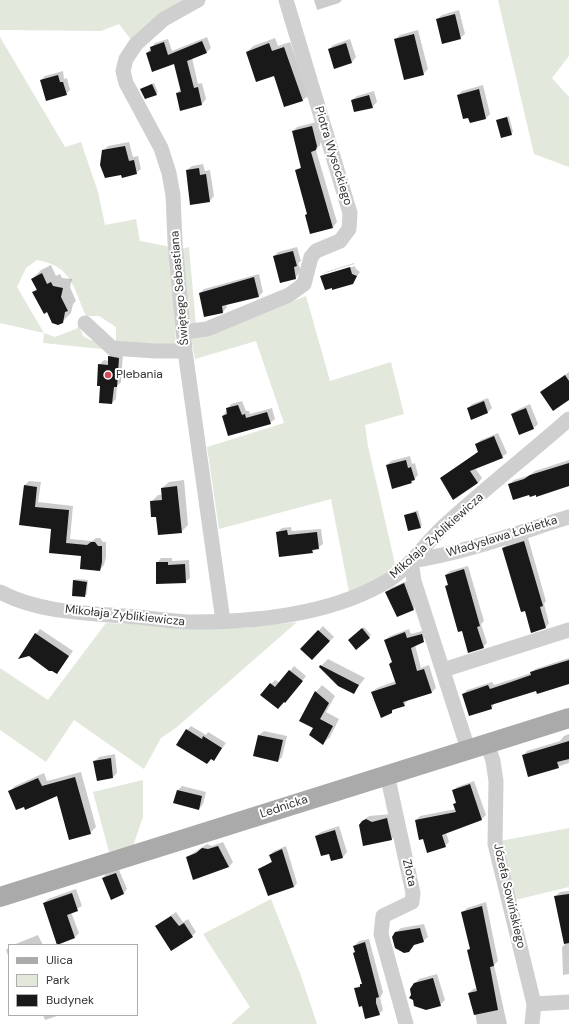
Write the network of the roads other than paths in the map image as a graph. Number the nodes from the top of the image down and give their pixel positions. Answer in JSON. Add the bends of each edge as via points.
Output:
{"nodes":[{"id":1,"x":198,"y":0,"type":"edge"},
{"id":2,"x":286,"y":0,"type":"edge"},
{"id":3,"x":85,"y":323,"type":"dead end"},
{"id":4,"x":183,"y":332,"type":"junction"},
{"id":5,"x":185,"y":351,"type":"junction"},
{"id":6,"x":566,"y":425,"type":"edge"},
{"id":7,"x":569,"y":517,"type":"edge"},
{"id":8,"x":411,"y":561,"type":"junction"},
{"id":9,"x":0,"y":592,"type":"edge"},
{"id":10,"x":223,"y":621,"type":"junction"},
{"id":11,"x":569,"y":630,"type":"edge"},
{"id":12,"x":443,"y":670,"type":"junction"},
{"id":13,"x":569,"y":718,"type":"edge"},
{"id":14,"x":487,"y":743,"type":"junction"},
{"id":15,"x":468,"y":749,"type":"junction"},
{"id":16,"x":387,"y":774,"type":"junction"},
{"id":17,"x":0,"y":897,"type":"edge"},
{"id":18,"x":569,"y":1002,"type":"edge"},
{"id":19,"x":534,"y":1004,"type":"junction"},
{"id":20,"x":406,"y":1024,"type":"edge"},
{"id":21,"x":532,"y":1024,"type":"edge"}],
"edges":[{"from":1,"to":4,"type":"street","name":"Świętego Sebastiana","via":[[164,18],[136,44],[126,59],[123,71],[126,84],[161,148],[169,173],[173,195]]},
{"from":2,"to":4,"type":"street","name":"Piotra Wysockiego","via":[[350,213],[349,229],[340,241],[316,251],[307,268],[304,284],[289,295],[207,329]]},
{"from":3,"to":5,"type":"street","via":[[112,348]]},
{"from":4,"to":5,"type":"street","name":"Świętego Sebastiana"},
{"from":5,"to":10,"type":"street","name":"Świętego Sebastiana"},
{"from":6,"to":8,"type":"street","name":"Mikołaja Zyblikiewicza","via":[[442,529]]},
{"from":7,"to":8,"type":"street","name":"Władysława Łokietka","via":[[462,550]]},
{"from":8,"to":10,"type":"street","name":"Mikołaja Zyblikiewicza","via":[[390,579],[349,598],[303,611],[253,620]]},
{"from":8,"to":12,"type":"street","via":[[414,581]]},
{"from":9,"to":10,"type":"street","name":"Mikołaja Zyblikiewicza","via":[[44,609],[191,622]]},
{"from":11,"to":12,"type":"street"},
{"from":12,"to":15,"type":"street"},
{"from":13,"to":14,"type":"main road","name":"Lednicka"},
{"from":14,"to":15,"type":"main road","name":"Lednicka"},
{"from":14,"to":19,"type":"street","name":"Józefa Sowińskiego","via":[[496,781],[495,844]]},
{"from":15,"to":16,"type":"main road","name":"Lednicka"},
{"from":16,"to":17,"type":"main road","name":"Lednicka"},
{"from":16,"to":20,"type":"street","name":"Złota","via":[[413,893],[412,902],[383,916],[381,934]]},
{"from":18,"to":19,"type":"street"},
{"from":19,"to":21,"type":"street","name":"Józefa Sowińskiego"}]}
